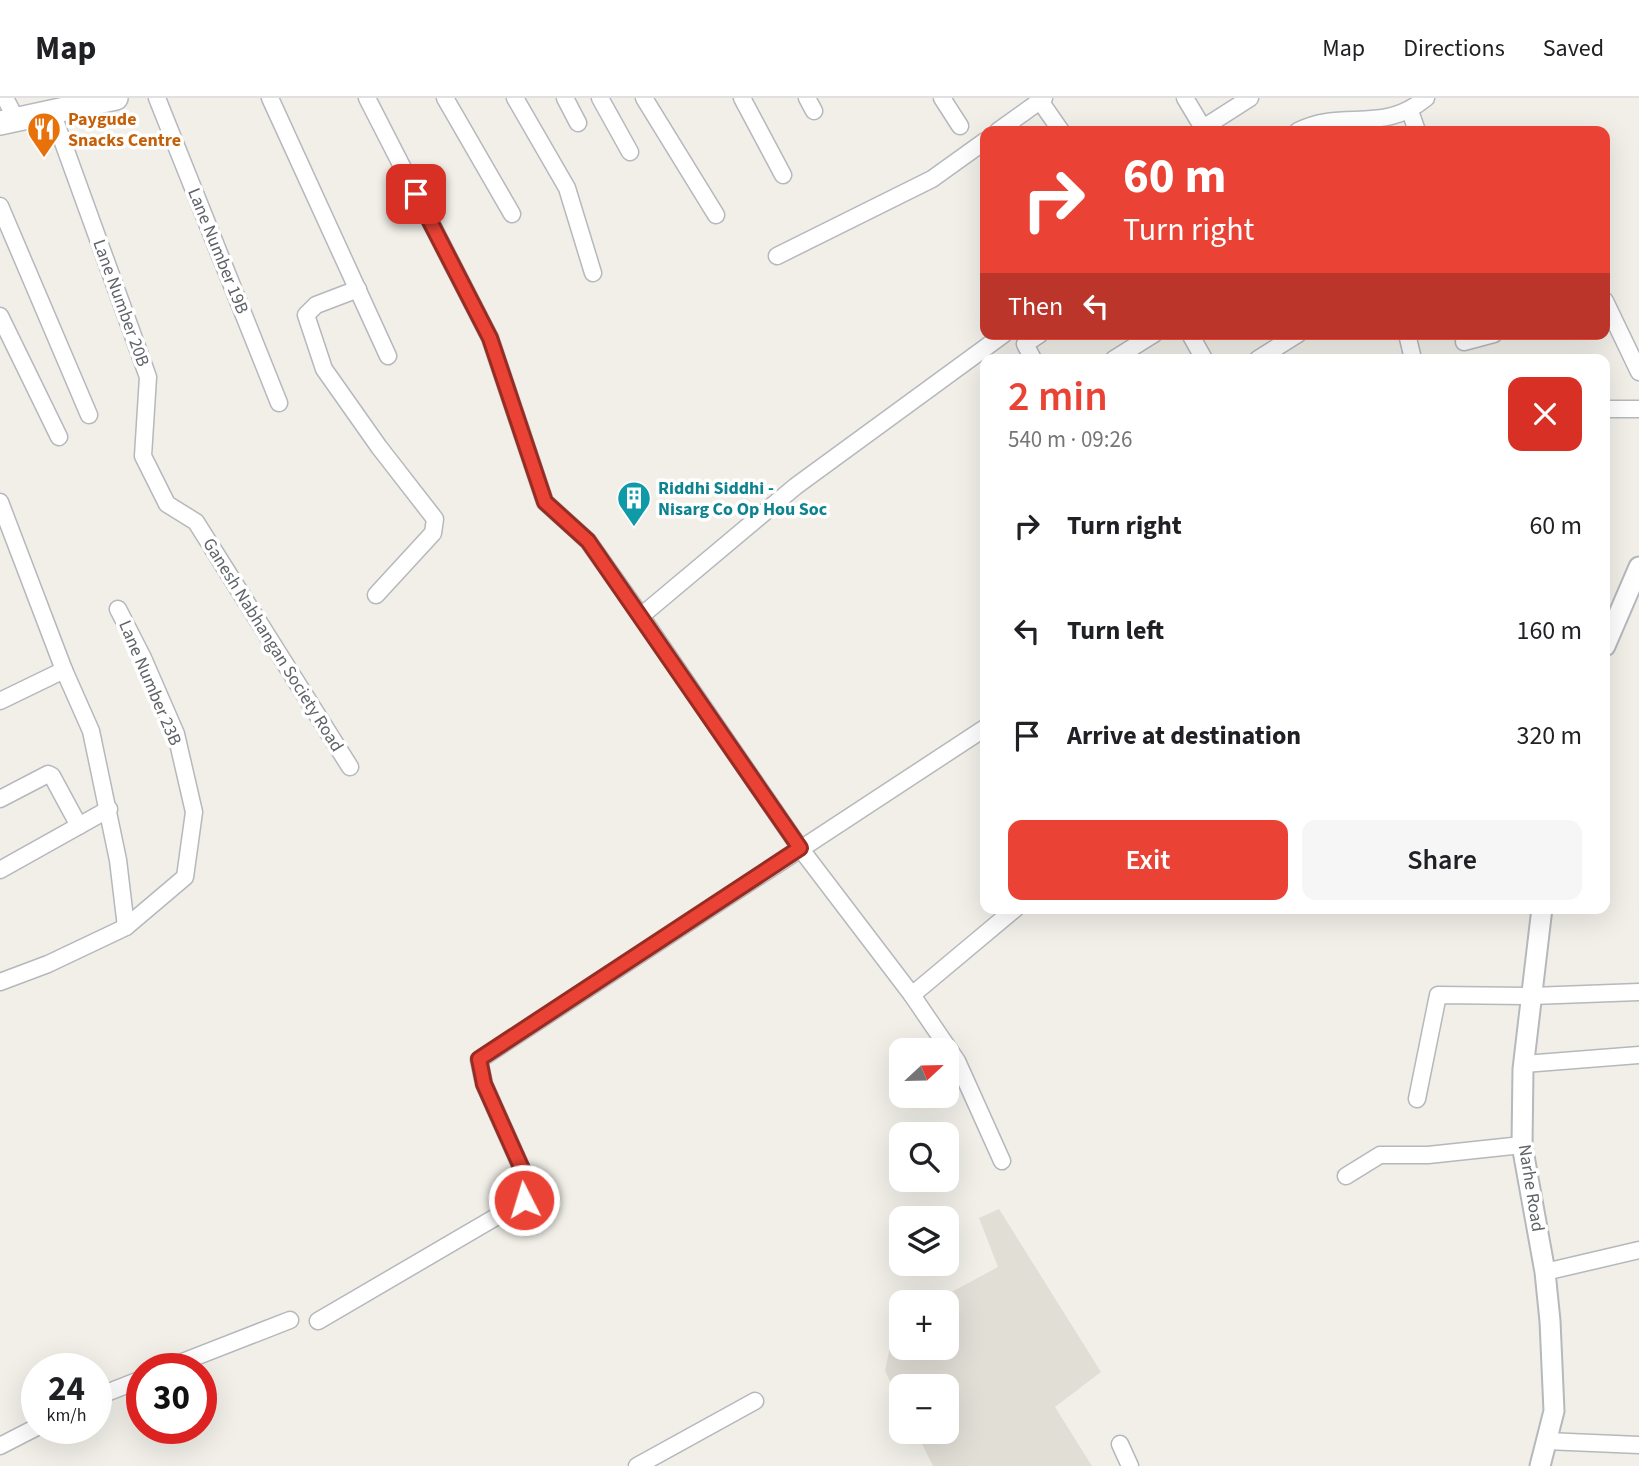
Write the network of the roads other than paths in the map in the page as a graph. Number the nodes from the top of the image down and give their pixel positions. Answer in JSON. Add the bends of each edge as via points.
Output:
{"nodes":[{"id":1,"x":5,"y":98,"type":"edge"},
{"id":2,"x":157,"y":98,"type":"edge"},
{"id":3,"x":270,"y":98,"type":"edge"},
{"id":4,"x":367,"y":98,"type":"edge"},
{"id":5,"x":445,"y":98,"type":"edge"},
{"id":6,"x":515,"y":98,"type":"edge"},
{"id":7,"x":565,"y":98,"type":"edge"},
{"id":8,"x":600,"y":98,"type":"edge"},
{"id":9,"x":644,"y":98,"type":"edge"},
{"id":10,"x":742,"y":98,"type":"edge"},
{"id":11,"x":942,"y":98,"type":"edge"},
{"id":12,"x":1185,"y":98,"type":"edge"},
{"id":13,"x":1250,"y":98,"type":"edge"},
{"id":14,"x":1426,"y":98,"type":"edge"},
{"id":15,"x":105,"y":99,"type":"edge"},
{"id":16,"x":1041,"y":99,"type":"edge"},
{"id":17,"x":1410,"y":111,"type":"junction"},
{"id":18,"x":52,"y":112,"type":"junction"},
{"id":19,"x":8,"y":121,"type":"edge"},
{"id":20,"x":579,"y":123,"type":"dead end"},
{"id":21,"x":960,"y":126,"type":"dead end"},
{"id":22,"x":1005,"y":126,"type":"edge"},
{"id":23,"x":1057,"y":126,"type":"edge"},
{"id":24,"x":1202,"y":126,"type":"edge"},
{"id":25,"x":1206,"y":126,"type":"edge"},
{"id":26,"x":1312,"y":126,"type":"edge"},
{"id":27,"x":1415,"y":126,"type":"edge"},
{"id":28,"x":980,"y":145,"type":"edge"},
{"id":29,"x":630,"y":152,"type":"dead end"},
{"id":30,"x":783,"y":175,"type":"dead end"},
{"id":31,"x":0,"y":206,"type":"edge"},
{"id":32,"x":512,"y":214,"type":"dead end"},
{"id":33,"x":716,"y":215,"type":"dead end"},
{"id":34,"x":777,"y":256,"type":"dead end"},
{"id":35,"x":593,"y":273,"type":"dead end"},
{"id":36,"x":358,"y":289,"type":"junction"},
{"id":37,"x":1610,"y":312,"type":"edge"},
{"id":38,"x":0,"y":316,"type":"edge"},
{"id":39,"x":996,"y":340,"type":"edge"},
{"id":40,"x":1031,"y":340,"type":"edge"},
{"id":41,"x":1144,"y":340,"type":"edge"},
{"id":42,"x":1288,"y":340,"type":"edge"},
{"id":43,"x":1472,"y":340,"type":"edge"},
{"id":44,"x":1464,"y":342,"type":"dead end"},
{"id":45,"x":1030,"y":354,"type":"edge"},
{"id":46,"x":1122,"y":354,"type":"edge"},
{"id":47,"x":1266,"y":354,"type":"edge"},
{"id":48,"x":388,"y":356,"type":"dead end"},
{"id":49,"x":1639,"y":372,"type":"edge"},
{"id":50,"x":279,"y":403,"type":"dead end"},
{"id":51,"x":1610,"y":409,"type":"edge"},
{"id":52,"x":1639,"y":409,"type":"edge"},
{"id":53,"x":89,"y":415,"type":"dead end"},
{"id":54,"x":59,"y":437,"type":"dead end"},
{"id":55,"x":0,"y":502,"type":"edge"},
{"id":56,"x":196,"y":522,"type":"joint"},
{"id":57,"x":1639,"y":567,"type":"edge"},
{"id":58,"x":376,"y":595,"type":"dead end"},
{"id":59,"x":118,"y":609,"type":"dead end"},
{"id":60,"x":641,"y":617,"type":"junction"},
{"id":61,"x":1610,"y":634,"type":"edge"},
{"id":62,"x":64,"y":670,"type":"junction"},
{"id":63,"x":0,"y":701,"type":"edge"},
{"id":64,"x":980,"y":731,"type":"edge"},
{"id":65,"x":350,"y":767,"type":"dead end"},
{"id":66,"x":0,"y":799,"type":"edge"},
{"id":67,"x":109,"y":809,"type":"junction"},
{"id":68,"x":79,"y":826,"type":"junction"},
{"id":69,"x":800,"y":848,"type":"junction"},
{"id":70,"x":0,"y":870,"type":"edge"},
{"id":71,"x":1009,"y":914,"type":"edge"},
{"id":72,"x":1541,"y":914,"type":"edge"},
{"id":73,"x":127,"y":927,"type":"junction"},
{"id":74,"x":0,"y":982,"type":"edge"},
{"id":75,"x":1639,"y":992,"type":"edge"},
{"id":76,"x":912,"y":995,"type":"junction"},
{"id":77,"x":1532,"y":996,"type":"junction"},
{"id":78,"x":1639,"y":1055,"type":"edge"},
{"id":79,"x":1524,"y":1064,"type":"junction"},
{"id":80,"x":1417,"y":1099,"type":"dead end"},
{"id":81,"x":1522,"y":1145,"type":"junction"},
{"id":82,"x":1002,"y":1161,"type":"dead end"},
{"id":83,"x":1346,"y":1176,"type":"dead end"},
{"id":84,"x":1639,"y":1250,"type":"edge"},
{"id":85,"x":1545,"y":1272,"type":"junction"},
{"id":86,"x":290,"y":1320,"type":"dead end"},
{"id":87,"x":318,"y":1321,"type":"dead end"},
{"id":88,"x":205,"y":1353,"type":"edge"},
{"id":89,"x":755,"y":1401,"type":"dead end"},
{"id":90,"x":21,"y":1435,"type":"edge"},
{"id":91,"x":1546,"y":1441,"type":"junction"},
{"id":92,"x":1120,"y":1444,"type":"dead end"},
{"id":93,"x":1639,"y":1445,"type":"edge"},
{"id":94,"x":0,"y":1446,"type":"edge"},
{"id":95,"x":637,"y":1466,"type":"edge"},
{"id":96,"x":1130,"y":1466,"type":"edge"},
{"id":97,"x":1540,"y":1466,"type":"edge"}],
"edges":[{"from":1,"to":19,"type":"street"},
{"from":2,"to":50,"type":"street","name":"Lane Number 19B"},
{"from":3,"to":36,"type":"street"},
{"from":4,"to":60,"type":"street","via":[[490,338],[545,502],[588,541]]},
{"from":5,"to":32,"type":"street"},
{"from":6,"to":35,"type":"street","via":[[567,188]]},
{"from":7,"to":20,"type":"street"},
{"from":8,"to":29,"type":"street"},
{"from":9,"to":33,"type":"street"},
{"from":10,"to":30,"type":"street"},
{"from":11,"to":21,"type":"street"},
{"from":12,"to":24,"type":"street"},
{"from":13,"to":25,"type":"street"},
{"from":14,"to":17,"type":"street"},
{"from":15,"to":18,"type":"main road"},
{"from":16,"to":22,"type":"street"},
{"from":16,"to":23,"type":"street"},
{"from":17,"to":26,"type":"street","via":[[1384,120],[1325,121]]},
{"from":17,"to":27,"type":"street"},
{"from":18,"to":19,"type":"main road"},
{"from":18,"to":56,"type":"street","name":"Lane Number 20B","via":[[148,377],[143,456],[167,504]]},
{"from":28,"to":34,"type":"street","via":[[932,180]]},
{"from":31,"to":53,"type":"street"},
{"from":36,"to":48,"type":"street"},
{"from":36,"to":58,"type":"street","via":[[316,304],[306,315],[320,358],[379,447],[435,519],[433,533]]},
{"from":37,"to":49,"type":"street"},
{"from":38,"to":54,"type":"street"},
{"from":39,"to":60,"type":"street","via":[[796,486]]},
{"from":40,"to":45,"type":"street","via":[[1025,344]]},
{"from":41,"to":46,"type":"street"},
{"from":42,"to":47,"type":"street"},
{"from":43,"to":44,"type":"street"},
{"from":51,"to":52,"type":"street"},
{"from":55,"to":62,"type":"street"},
{"from":56,"to":65,"type":"street","name":"Ganesh Nabhangan Society Road"},
{"from":57,"to":61,"type":"street"},
{"from":59,"to":73,"type":"street","name":"Lane Number 23B","via":[[176,734],[194,812],[185,877]]},
{"from":60,"to":69,"type":"street"},
{"from":62,"to":63,"type":"street"},
{"from":62,"to":67,"type":"street","via":[[91,731]]},
{"from":64,"to":69,"type":"street"},
{"from":66,"to":68,"type":"street","via":[[48,774]]},
{"from":67,"to":68,"type":"street"},
{"from":67,"to":73,"type":"street"},
{"from":68,"to":70,"type":"street"},
{"from":69,"to":76,"type":"street"},
{"from":69,"to":87,"type":"street","via":[[479,1059],[484,1084],[530,1187],[524,1200]]},
{"from":71,"to":76,"type":"street"},
{"from":72,"to":77,"type":"street","name":"Narhe Road"},
{"from":73,"to":74,"type":"street","name":"Lane Number 23B"},
{"from":75,"to":77,"type":"street"},
{"from":76,"to":82,"type":"street","via":[[957,1061]]},
{"from":77,"to":79,"type":"street","name":"Narhe Road"},
{"from":77,"to":80,"type":"street","via":[[1438,995]]},
{"from":78,"to":79,"type":"street"},
{"from":79,"to":81,"type":"street","name":"Narhe Road"},
{"from":81,"to":83,"type":"street","via":[[1380,1155]]},
{"from":81,"to":85,"type":"street","name":"Narhe Road"},
{"from":84,"to":85,"type":"street"},
{"from":85,"to":91,"type":"street","name":"Narhe Road","via":[[1554,1411]]},
{"from":86,"to":88,"type":"street"},
{"from":89,"to":95,"type":"street"},
{"from":90,"to":94,"type":"street"},
{"from":91,"to":93,"type":"street"},
{"from":91,"to":97,"type":"street","name":"Narhe Road"},
{"from":92,"to":96,"type":"street"}]}
